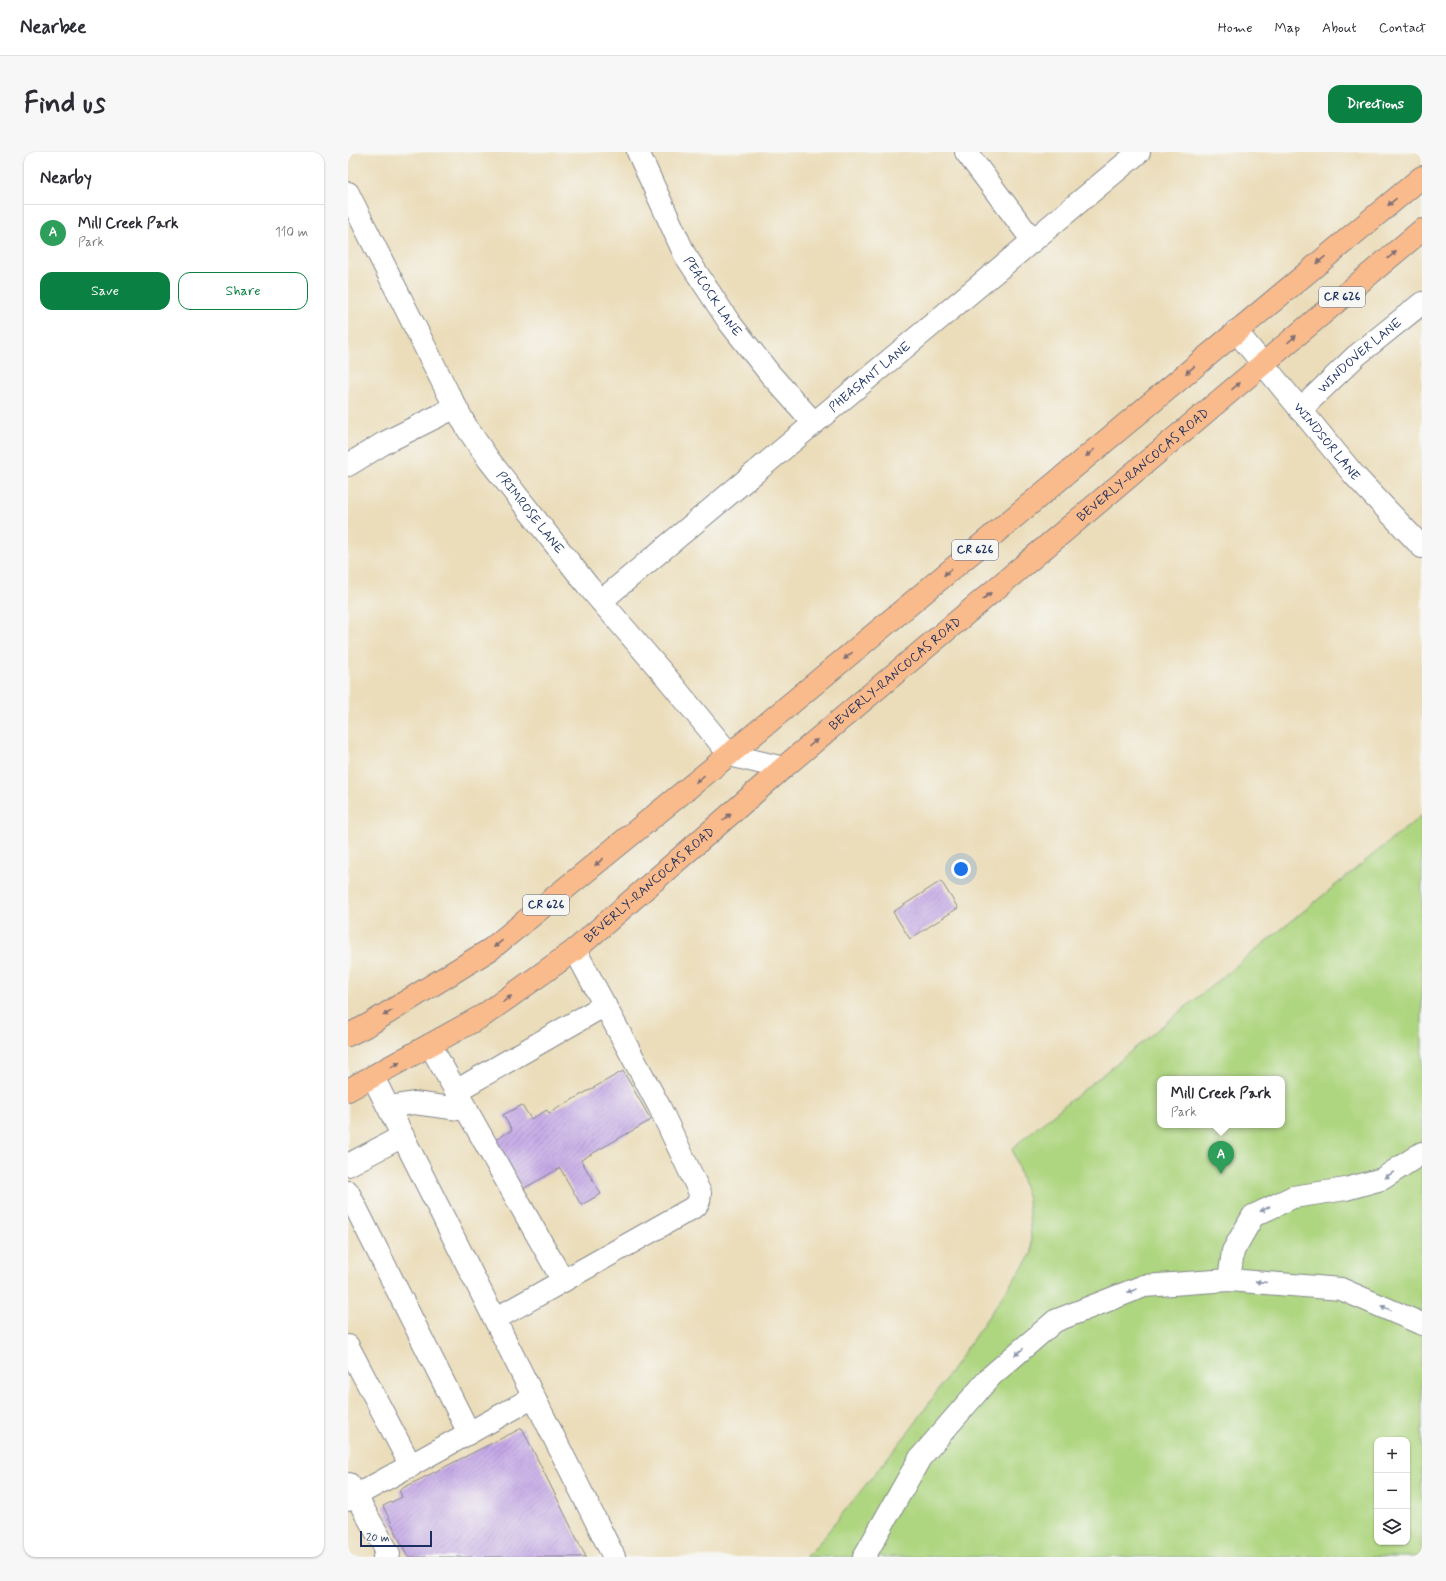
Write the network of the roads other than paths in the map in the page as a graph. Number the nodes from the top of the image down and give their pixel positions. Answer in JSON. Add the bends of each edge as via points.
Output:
{"nodes":[{"id":1,"x":638,"y":152,"type":"edge"},
{"id":2,"x":966,"y":152,"type":"edge"},
{"id":3,"x":1139,"y":152,"type":"edge"},
{"id":4,"x":1422,"y":177,"type":"edge"},
{"id":5,"x":348,"y":193,"type":"edge"},
{"id":6,"x":1422,"y":230,"type":"edge"},
{"id":7,"x":1033,"y":240,"type":"junction"},
{"id":8,"x":1422,"y":303,"type":"edge"},
{"id":9,"x":1236,"y":331,"type":"junction"},
{"id":10,"x":1262,"y":364,"type":"junction"},
{"id":11,"x":456,"y":407,"type":"junction"},
{"id":12,"x":1300,"y":410,"type":"junction"},
{"id":13,"x":814,"y":423,"type":"junction"},
{"id":14,"x":348,"y":465,"type":"edge"},
{"id":15,"x":1422,"y":547,"type":"edge"},
{"id":16,"x":601,"y":601,"type":"junction"},
{"id":17,"x":730,"y":754,"type":"junction"},
{"id":18,"x":783,"y":768,"type":"junction"},
{"id":19,"x":575,"y":950,"type":"junction"},
{"id":20,"x":604,"y":1005,"type":"junction"},
{"id":21,"x":348,"y":1035,"type":"edge"},
{"id":22,"x":430,"y":1045,"type":"junction"},
{"id":23,"x":373,"y":1077,"type":"junction"},
{"id":24,"x":348,"y":1090,"type":"edge"},
{"id":25,"x":456,"y":1091,"type":"junction"},
{"id":26,"x":389,"y":1107,"type":"junction"},
{"id":27,"x":467,"y":1110,"type":"junction"},
{"id":28,"x":403,"y":1136,"type":"junction"},
{"id":29,"x":1422,"y":1153,"type":"edge"},
{"id":30,"x":348,"y":1166,"type":"edge"},
{"id":31,"x":348,"y":1192,"type":"edge"},
{"id":32,"x":1229,"y":1280,"type":"junction"},
{"id":33,"x":563,"y":1282,"type":"junction"},
{"id":34,"x":495,"y":1319,"type":"junction"},
{"id":35,"x":1422,"y":1324,"type":"edge"},
{"id":36,"x":348,"y":1346,"type":"edge"},
{"id":37,"x":534,"y":1397,"type":"junction"},
{"id":38,"x":469,"y":1433,"type":"junction"},
{"id":39,"x":411,"y":1466,"type":"junction"},
{"id":40,"x":351,"y":1493,"type":"edge"},
{"id":41,"x":388,"y":1556,"type":"edge"},
{"id":42,"x":614,"y":1557,"type":"edge"},
{"id":43,"x":864,"y":1557,"type":"edge"}],
"edges":[{"from":1,"to":13,"type":"street","name":"PEACOCK LANE","via":[[685,255],[694,269],[729,322],[770,374]]},
{"from":2,"to":7,"type":"street"},
{"from":3,"to":7,"type":"street","name":"PHEASANT LANE"},
{"from":4,"to":9,"type":"main road","number":"CR 626","one_way":true},
{"from":5,"to":11,"type":"street","name":"PRIMROSE LANE"},
{"from":10,"to":6,"type":"main road","name":"BEVERLY-RANCOCAS ROAD","number":"CR 626","one_way":true},
{"from":7,"to":13,"type":"street","name":"PHEASANT LANE"},
{"from":8,"to":12,"type":"street","name":"WINDOVER LANE","via":[[1356,356]]},
{"from":9,"to":10,"type":"street","name":"WINDSOR LANE"},
{"from":9,"to":17,"type":"main road","number":"CR 626","one_way":true},
{"from":10,"to":12,"type":"street","name":"WINDSOR LANE"},
{"from":18,"to":10,"type":"main road","name":"BEVERLY-RANCOCAS ROAD","number":"CR 626","one_way":true},
{"from":11,"to":14,"type":"street","via":[[384,443]]},
{"from":11,"to":16,"type":"street","name":"PRIMROSE LANE","via":[[489,460]]},
{"from":12,"to":15,"type":"street","name":"WINDSOR LANE","via":[[1355,476]]},
{"from":13,"to":16,"type":"street","name":"PHEASANT LANE"},
{"from":16,"to":17,"type":"street","name":"PRIMROSE LANE"},
{"from":17,"to":18,"type":"street"},
{"from":17,"to":21,"type":"main road","number":"CR 626","one_way":true,"via":[[491,950]]},
{"from":19,"to":18,"type":"main road","name":"BEVERLY-RANCOCAS ROAD","number":"CR 626","one_way":true},
{"from":19,"to":20,"type":"street"},
{"from":22,"to":19,"type":"main road","name":"BEVERLY-RANCOCAS ROAD","number":"CR 626","one_way":true,"via":[[484,1015]]},
{"from":20,"to":25,"type":"street"},
{"from":20,"to":33,"type":"street","via":[[659,1106],[700,1194],[699,1201],[696,1206]]},
{"from":23,"to":22,"type":"main road","name":"BEVERLY-RANCOCAS ROAD","number":"CR 626","one_way":true},
{"from":22,"to":25,"type":"street"},
{"from":23,"to":24,"type":"main road","name":"BEVERLY-RANCOCAS ROAD","number":"CR 626"},
{"from":23,"to":26,"type":"street"},
{"from":25,"to":27,"type":"street"},
{"from":26,"to":27,"type":"street","via":[[414,1103]]},
{"from":26,"to":28,"type":"street"},
{"from":27,"to":33,"type":"street"},
{"from":28,"to":30,"type":"street"},
{"from":28,"to":34,"type":"street"},
{"from":29,"to":32,"type":"street","one_way":true,"via":[[1382,1179],[1346,1189],[1293,1197],[1253,1216],[1233,1251]]},
{"from":31,"to":38,"type":"street"},
{"from":35,"to":32,"type":"street","one_way":true,"via":[[1341,1289]]},
{"from":32,"to":43,"type":"street","one_way":true,"via":[[1144,1286],[1055,1321],[991,1376],[920,1458]]},
{"from":33,"to":34,"type":"street"},
{"from":34,"to":37,"type":"street"},
{"from":36,"to":39,"type":"street"},
{"from":37,"to":38,"type":"street"},
{"from":37,"to":42,"type":"street"},
{"from":38,"to":39,"type":"street"},
{"from":39,"to":40,"type":"street"},
{"from":40,"to":41,"type":"street"}]}
